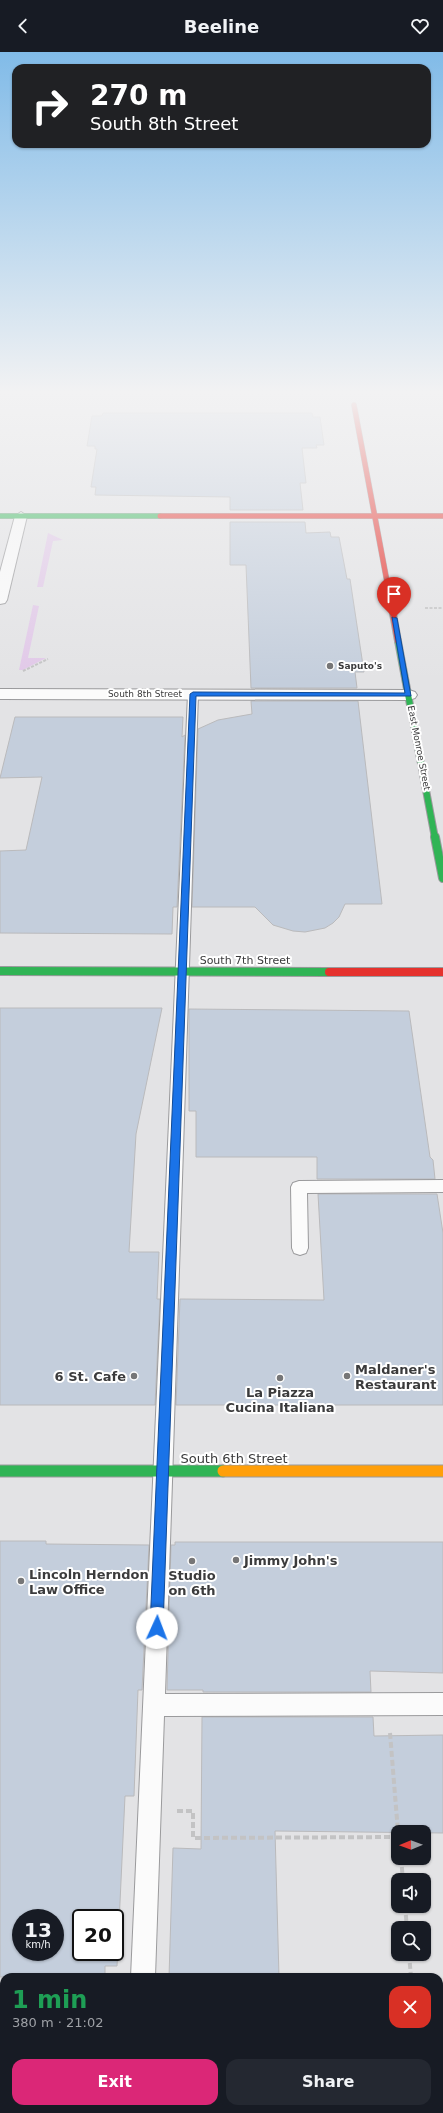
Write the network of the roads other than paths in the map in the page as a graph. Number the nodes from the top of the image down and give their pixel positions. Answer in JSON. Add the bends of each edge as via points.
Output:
{"nodes":[{"id":1,"x":370,"y":488,"type":"edge"},
{"id":2,"x":0,"y":516,"type":"edge"},
{"id":3,"x":21,"y":516,"type":"junction"},
{"id":4,"x":375,"y":516,"type":"junction"},
{"id":5,"x":443,"y":516,"type":"edge"},
{"id":6,"x":0,"y":600,"type":"edge"},
{"id":7,"x":0,"y":694,"type":"edge"},
{"id":8,"x":193,"y":694,"type":"junction"},
{"id":9,"x":409,"y":695,"type":"junction"},
{"id":10,"x":443,"y":878,"type":"edge"},
{"id":11,"x":0,"y":971,"type":"edge"},
{"id":12,"x":182,"y":972,"type":"junction"},
{"id":13,"x":443,"y":972,"type":"edge"},
{"id":14,"x":443,"y":1186,"type":"edge"},
{"id":15,"x":300,"y":1248,"type":"dead end"},
{"id":16,"x":0,"y":1471,"type":"edge"},
{"id":17,"x":163,"y":1471,"type":"junction"},
{"id":18,"x":443,"y":1471,"type":"edge"},
{"id":19,"x":154,"y":1704,"type":"junction"},
{"id":20,"x":443,"y":1704,"type":"edge"},
{"id":21,"x":143,"y":1973,"type":"edge"}],
"edges":[{"from":1,"to":4,"type":"street","name":"East Monroe Street"},
{"from":2,"to":3,"type":"street"},
{"from":3,"to":4,"type":"street"},
{"from":3,"to":6,"type":"street"},
{"from":4,"to":5,"type":"street"},
{"from":4,"to":9,"type":"street","name":"East Monroe Street"},
{"from":7,"to":8,"type":"street","name":"South 8th Street"},
{"from":8,"to":9,"type":"street","name":"South 8th Street"},
{"from":8,"to":12,"type":"lane"},
{"from":9,"to":10,"type":"street","name":"East Monroe Street"},
{"from":11,"to":12,"type":"street","name":"South 7th Street"},
{"from":12,"to":13,"type":"street","name":"South 7th Street"},
{"from":12,"to":17,"type":"lane"},
{"from":14,"to":15,"type":"lane","via":[[299,1187]]},
{"from":16,"to":17,"type":"street","name":"South 6th Street"},
{"from":17,"to":18,"type":"street","name":"South 6th Street"},
{"from":17,"to":19,"type":"lane"},
{"from":19,"to":20,"type":"lane"},
{"from":19,"to":21,"type":"lane"}]}
